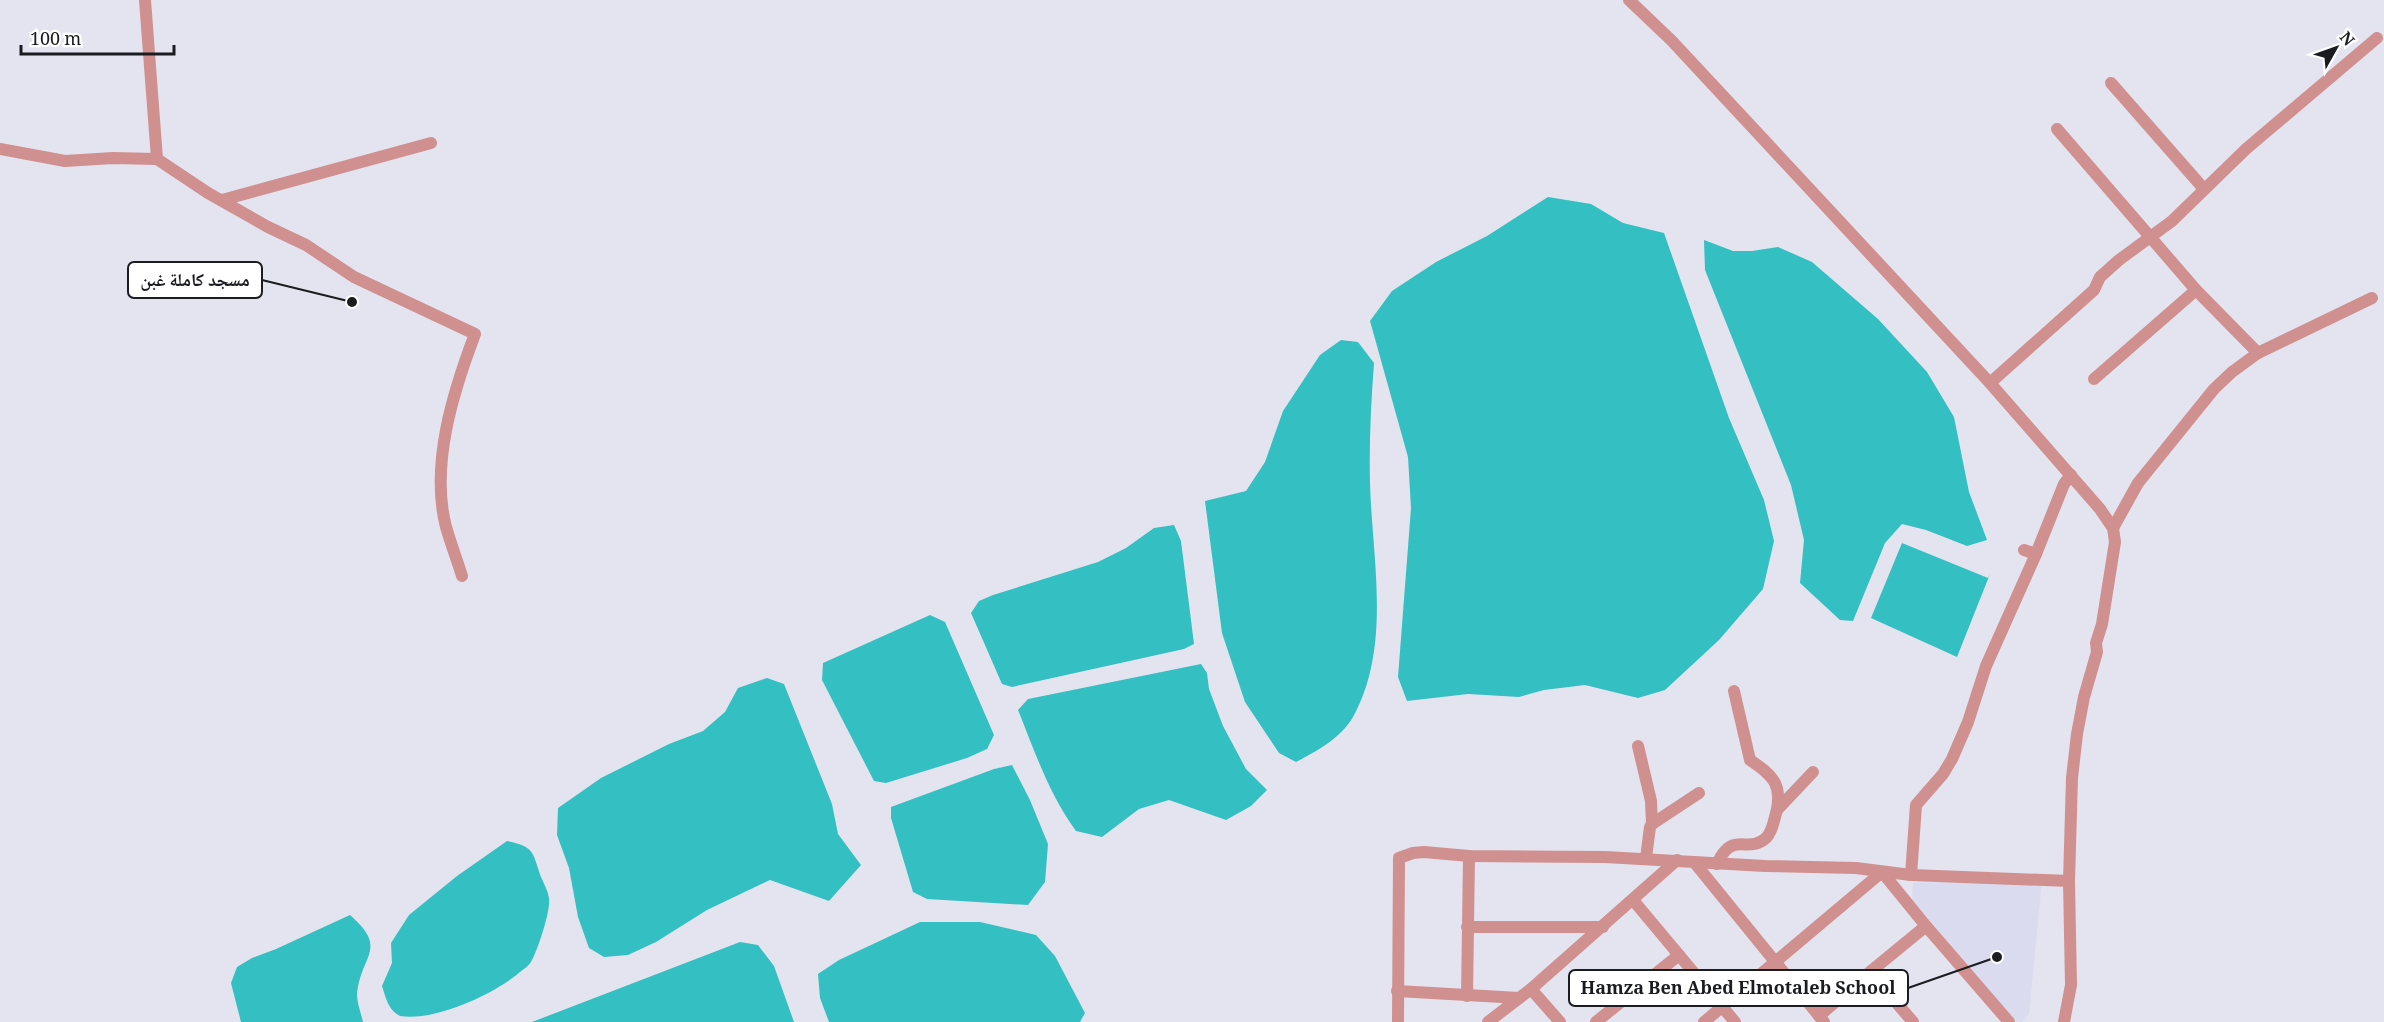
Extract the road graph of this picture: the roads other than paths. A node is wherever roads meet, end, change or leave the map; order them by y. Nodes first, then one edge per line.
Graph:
1 (145, 0) edge
2 (1629, 0) edge
3 (2377, 38) dead end
4 (2111, 83) dead end
5 (2057, 129) dead end
6 (431, 143) dead end
7 (0, 149) edge
8 (157, 159) junction
9 (2204, 189) junction
10 (222, 200) junction
11 (2152, 237) junction
12 (2196, 290) junction
13 (2372, 298) dead end
14 (2258, 353) junction
15 (2094, 379) dead end
16 (1990, 382) junction
17 (2071, 475) junction
18 (2113, 528) junction
19 (2024, 550) dead end
20 (2036, 554) junction
21 (462, 576) dead end
22 (1734, 692) dead end
23 (1638, 746) dead end
24 (1813, 772) dead end
25 (1698, 793) dead end
26 (1778, 809) junction
27 (1652, 824) junction
28 (1469, 856) junction
29 (1646, 858) junction
30 (1677, 860) junction
31 (1694, 862) junction
32 (1717, 864) junction
33 (1882, 872) junction
34 (1911, 875) junction
35 (2069, 881) junction
36 (1633, 900) junction
37 (1926, 926) junction
38 (1467, 927) junction
39 (1603, 927) junction
40 (1679, 955) junction
41 (1775, 962) junction
42 (1870, 972) junction
43 (1531, 989) junction
44 (1397, 991) junction
45 (1467, 996) junction
46 (1519, 998) junction
47 (1723, 1006) junction
48 (1822, 1019) edge
49 (1398, 1022) edge
50 (1488, 1022) edge
51 (1560, 1022) edge
52 (1596, 1022) edge
53 (1704, 1022) edge
54 (1735, 1022) edge
55 (1913, 1022) edge
56 (2009, 1022) edge
57 (2064, 1022) edge

1 - 8 street
2 - 16 street
3 - 9 street
4 - 9 street
5 - 11 street
6 - 10 street
7 - 8 street
8 - 10 street
9 - 11 street
10 - 21 street
11 - 12 street
11 - 16 street
12 - 14 street
12 - 15 street
13 - 14 street
14 - 18 street
16 - 17 street
17 - 18 street
17 - 20 street
18 - 35 street
19 - 20 street
20 - 34 street
22 - 26 street
23 - 27 street
24 - 26 street
25 - 27 street
26 - 32 street
27 - 29 street
28 - 29 street
28 - 38 street
28 - 44 street
29 - 30 street
30 - 31 street
30 - 36 street
31 - 32 street
31 - 41 street
32 - 33 street
33 - 34 street
33 - 37 street
33 - 41 street
34 - 35 street
35 - 57 street
36 - 39 street
36 - 40 street
37 - 42 street
37 - 56 street
38 - 39 street
38 - 45 street
39 - 43 street
40 - 47 street
40 - 52 street
41 - 47 street
41 - 48 street
42 - 48 street
42 - 55 street
43 - 46 street
43 - 51 street
44 - 45 street
44 - 49 street
45 - 46 street
46 - 50 street
47 - 53 street
47 - 54 street

